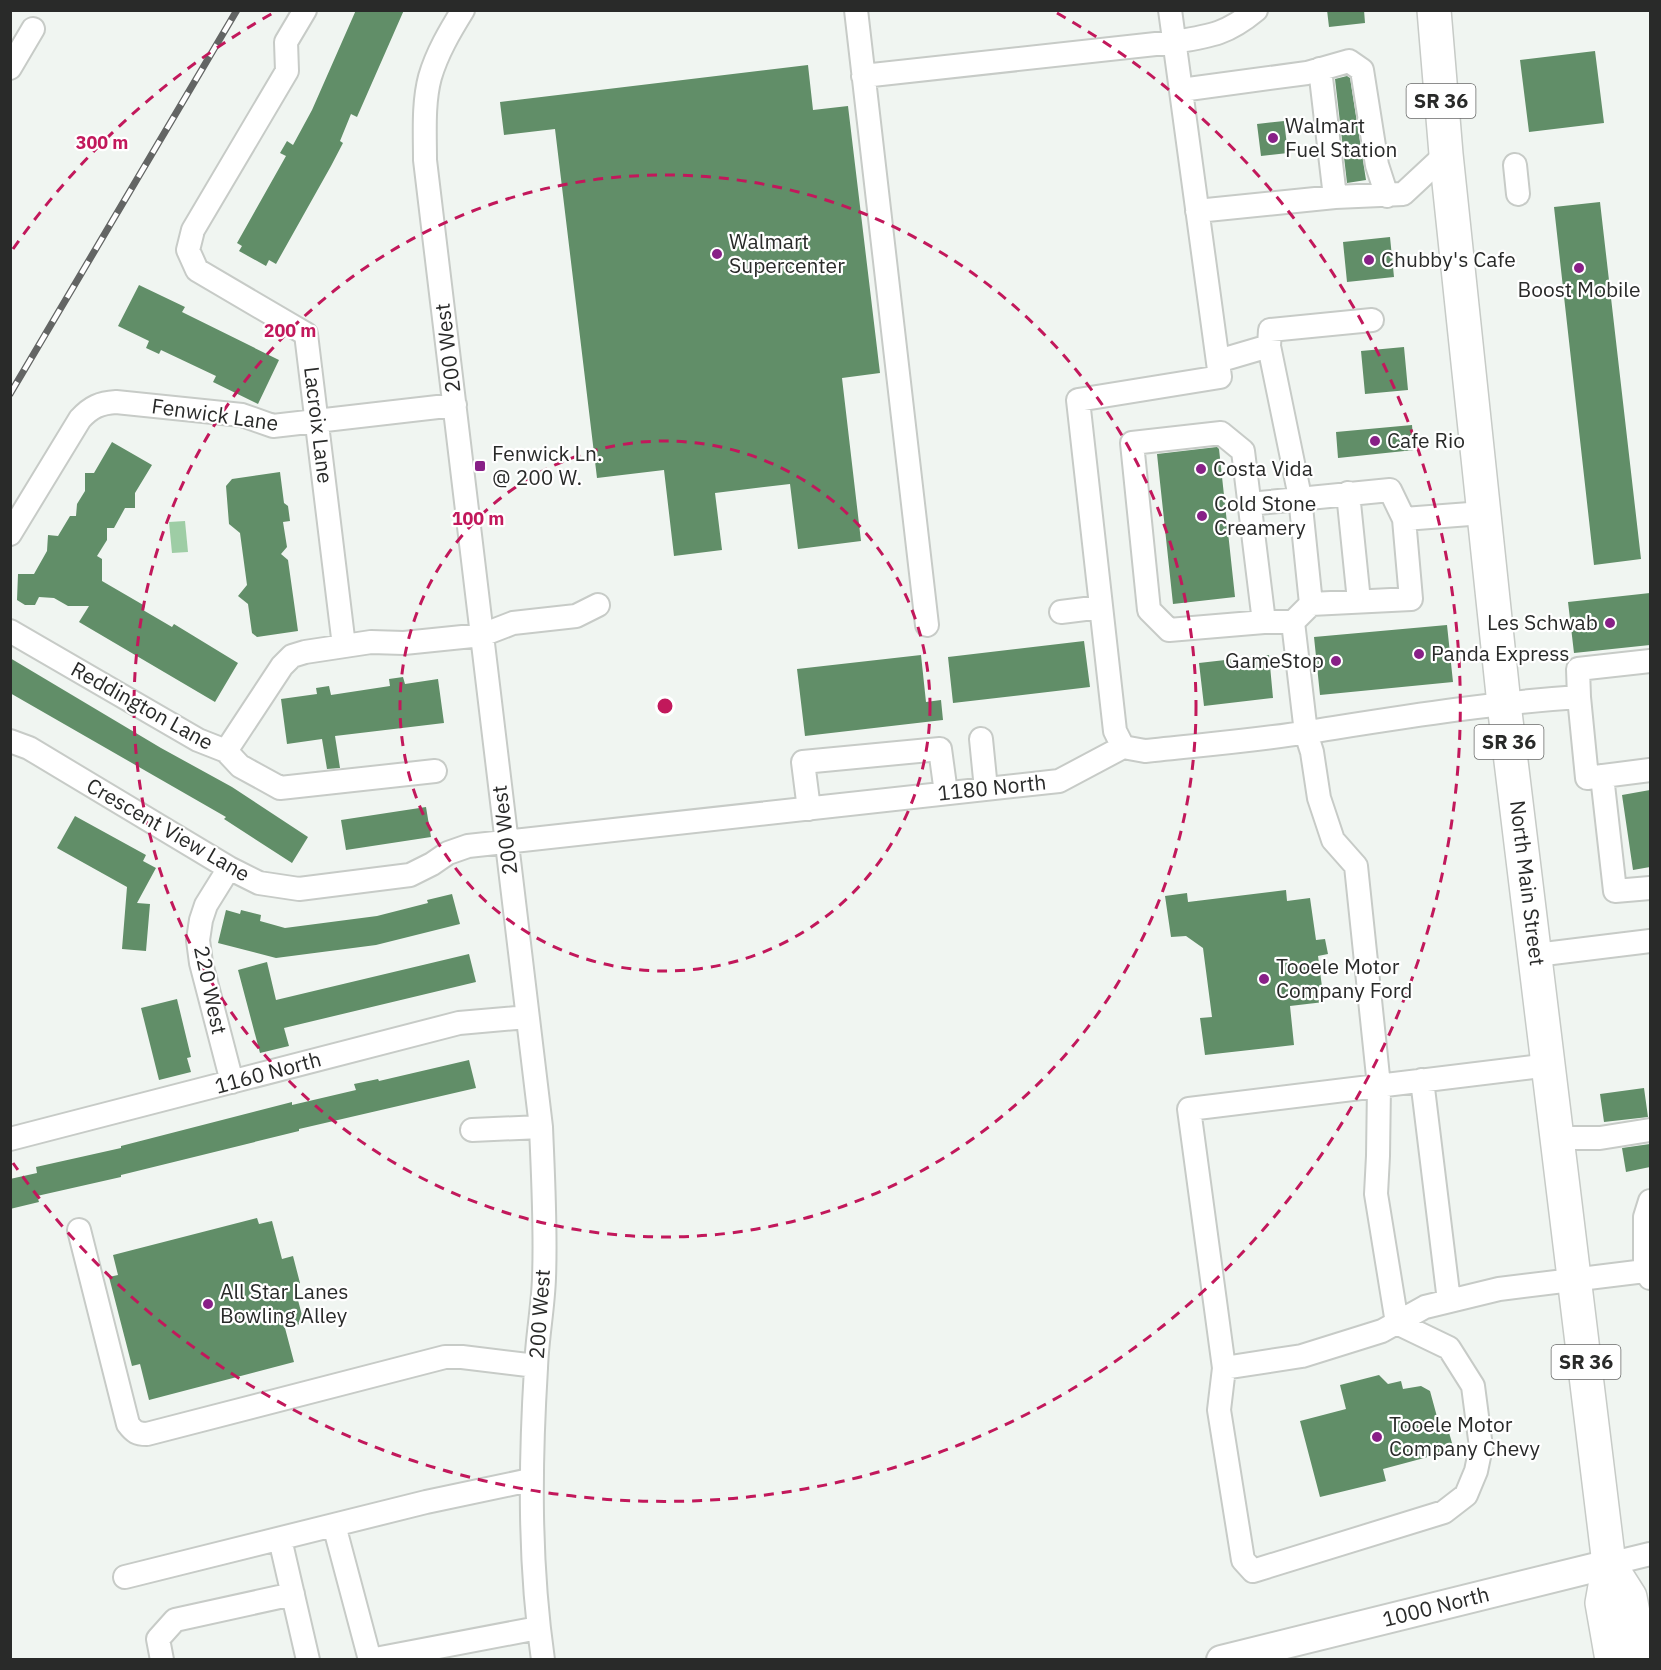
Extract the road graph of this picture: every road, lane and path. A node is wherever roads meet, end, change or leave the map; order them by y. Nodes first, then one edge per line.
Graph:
1 (305, 10) edge
2 (463, 10) edge
3 (856, 10) edge
4 (1170, 10) edge
5 (1256, 10) edge
6 (1434, 10) edge
7 (33, 29) dead end
8 (1174, 42) junction
9 (10, 68) edge
10 (1320, 69) junction
11 (863, 76) junction
12 (1181, 90) junction
13 (1446, 154) junction
14 (1515, 165) dead end
15 (1518, 194) dead end
16 (1388, 196) junction
17 (1335, 198) junction
18 (1197, 211) junction
19 (1372, 320) dead end
20 (1269, 346) junction
21 (1218, 361) junction
22 (455, 405) junction
23 (318, 422) junction
24 (1348, 493) junction
25 (1300, 498) junction
26 (1249, 504) junction
27 (1483, 513) junction
28 (1404, 519) junction
29 (10, 534) edge
30 (1359, 602) junction
31 (1311, 604) junction
32 (598, 605) dead end
33 (1101, 608) junction
34 (1061, 612) dead end
35 (1264, 622) junction
36 (1293, 622) junction
37 (927, 624) dead end
38 (10, 631) edge
39 (482, 635) junction
40 (344, 646) junction
41 (1650, 661) edge
42 (1579, 698) junction
43 (1504, 704) junction
44 (1306, 733) junction
45 (981, 739) dead end
46 (10, 741) edge
47 (1123, 747) junction
48 (226, 751) junction
49 (1650, 770) edge
50 (435, 771) dead end
51 (1602, 776) junction
52 (986, 789) junction
53 (946, 794) junction
54 (809, 809) junction
55 (506, 843) junction
56 (229, 868) junction
57 (1650, 888) edge
58 (1650, 941) edge
59 (1536, 955) junction
60 (527, 1017) junction
61 (1550, 1065) junction
62 (1422, 1080) junction
63 (232, 1082) junction
64 (1378, 1086) junction
65 (541, 1127) junction
66 (472, 1130) dead end
67 (1650, 1130) edge
68 (1559, 1138) junction
69 (10, 1139) edge
70 (1650, 1201) edge
71 (79, 1230) dead end
72 (1648, 1275) edge
73 (1576, 1281) junction
74 (1449, 1301) junction
75 (1397, 1323) junction
76 (536, 1366) junction
77 (1224, 1368) junction
78 (531, 1480) junction
79 (334, 1525) junction
80 (280, 1539) junction
81 (1650, 1554) edge
82 (1610, 1564) junction
83 (125, 1577) dead end
84 (292, 1594) junction
85 (538, 1628) junction
86 (1272, 1653) edge
87 (162, 1659) edge
88 (308, 1659) edge
89 (370, 1659) edge
90 (543, 1659) edge
91 (1221, 1659) edge
92 (1612, 1659) edge
93 (1642, 1659) edge

1 - 23 street, Lacroix Lane
2 - 22 street, 200 West
3 - 11 street
4 - 8 street
5 - 8 street
6 - 13 highway, SR 36
7 - 9 street
8 - 11 street
8 - 12 street
10 - 12 street
10 - 16 street
10 - 17 street
11 - 37 street
12 - 18 street
13 - 16 street
13 - 27 highway, North Main Street / SR 36
14 - 15 street
16 - 17 street
17 - 18 street
18 - 21 street
19 - 20 street
20 - 21 street
20 - 25 street
21 - 33 street
22 - 23 street, Fenwick Lane
22 - 39 street, 200 West
23 - 29 street, Fenwick Lane
23 - 40 street, Lacroix Lane
24 - 25 street
24 - 28 street
24 - 30 street
25 - 26 street
25 - 31 street
26 - 35 street
26 - 35 street
27 - 28 street
27 - 43 highway, North Main Street / SR 36
28 - 30 street
30 - 31 street
31 - 36 street
32 - 39 street, Reddington Lane
33 - 34 street
33 - 47 street
35 - 36 street
36 - 44 street
38 - 48 street, Reddington Lane
39 - 40 street, Reddington Lane
39 - 55 street, 200 West
40 - 48 street, Reddington Lane
41 - 42 street
42 - 43 street
42 - 51 street
43 - 44 street
43 - 59 highway, North Main Street / SR 36
44 - 47 street
44 - 64 street
45 - 52 street
46 - 56 street, Crescent View Lane
47 - 52 street, 1180 North
48 - 50 street
49 - 51 street
51 - 57 street
52 - 53 street, 1180 North
53 - 54 street, 1180 North
53 - 54 street
54 - 55 street, 1180 North
55 - 56 street, Crescent View Lane
55 - 60 street, 200 West
56 - 63 street, 220 West
58 - 59 street
59 - 61 highway, North Main Street / SR 36
60 - 63 street, 1160 North
60 - 65 street, 200 West
61 - 62 street
61 - 68 highway, North Main Street / SR 36
62 - 64 street
62 - 74 street
63 - 69 street, 1160 North
64 - 75 street
64 - 77 street
65 - 66 street
65 - 76 street, 200 West
67 - 68 street
68 - 73 highway, North Main Street / SR 36
70 - 72 street
71 - 76 street
72 - 73 street
73 - 74 street
73 - 82 highway, North Main Street / SR 36
74 - 75 street
75 - 77 street
75 - 77 street
76 - 78 street, 200 West
78 - 79 street
78 - 85 street, 200 West
79 - 80 street
79 - 89 street
80 - 83 street
80 - 84 street
81 - 82 street, 1000 North
82 - 86 main road, 1000 North
82 - 92 highway, SR 36
82 - 93 highway, SR 36
84 - 87 street
84 - 88 street
85 - 89 street
85 - 90 street, 200 West
86 - 91 main road, 1000 North

